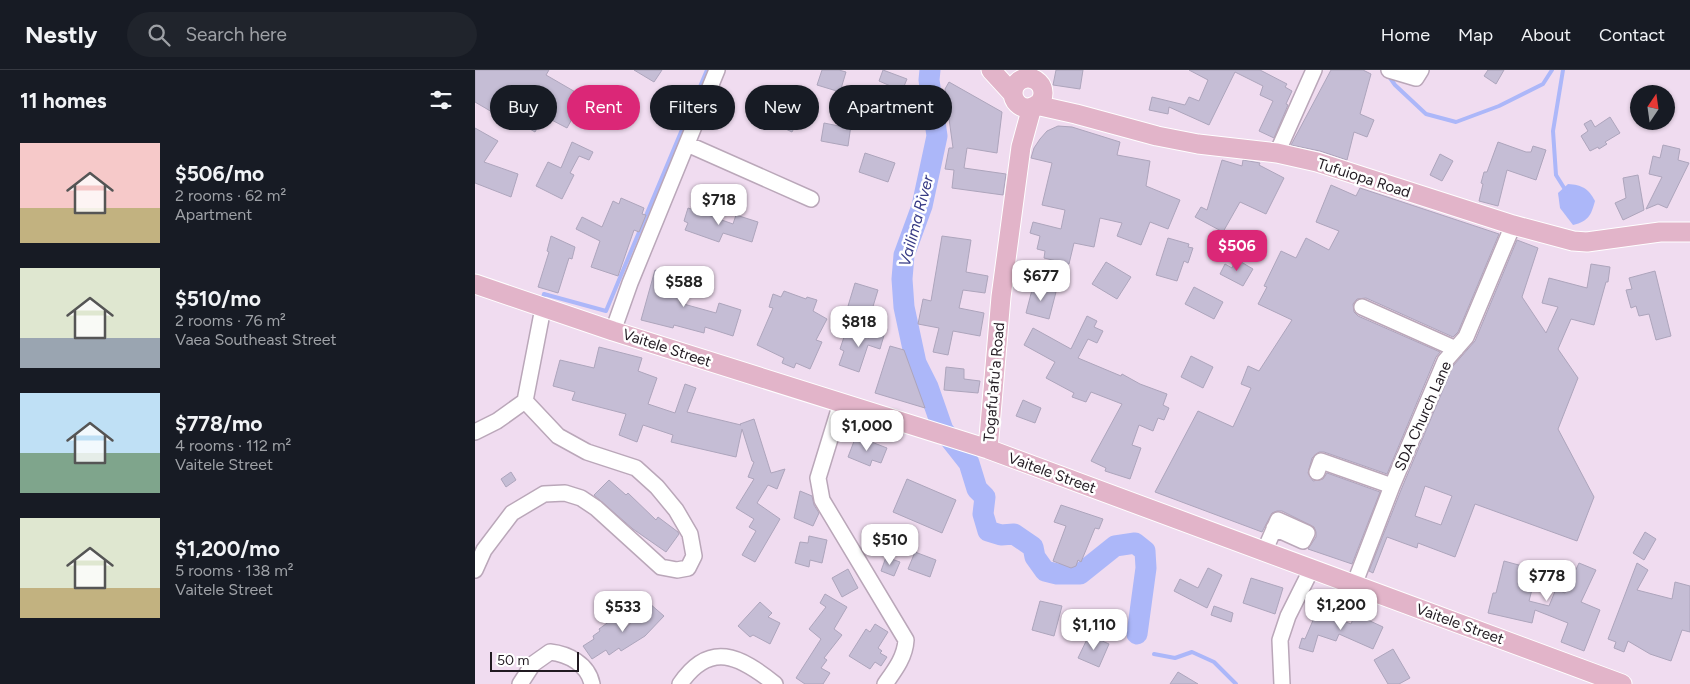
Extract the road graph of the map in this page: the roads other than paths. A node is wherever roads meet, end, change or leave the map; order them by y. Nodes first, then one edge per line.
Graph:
1 (717, 70) edge
2 (991, 70) edge
3 (1314, 70) edge
4 (1389, 70) edge
5 (1421, 70) edge
6 (1028, 88) edge
7 (1076, 114) junction
8 (687, 144) junction
9 (1021, 147) junction
10 (1277, 153) junction
11 (811, 199) dead end
12 (1513, 225) junction
13 (1690, 232) edge
14 (475, 284) edge
15 (1362, 307) dead end
16 (543, 308) junction
17 (613, 331) junction
18 (1456, 349) junction
19 (525, 401) junction
20 (841, 403) junction
21 (475, 432) edge
22 (984, 448) junction
23 (1317, 472) dead end
24 (1392, 486) junction
25 (1274, 528) dead end
26 (1264, 552) junction
27 (475, 570) edge
28 (1311, 570) junction
29 (1355, 585) junction
30 (520, 684) edge
31 (591, 684) edge
32 (680, 684) edge
33 (775, 684) edge
34 (885, 684) edge
35 (1283, 684) edge
36 (1622, 684) edge

1 - 8 street
2 - 6 main road
3 - 10 street
4 - 5 street
6 - 7 main road, Tufuiopa Road
6 - 9 main road, Togafu'afu'a Road
7 - 9 main road
7 - 10 main road, Tufuiopa Road
8 - 11 street
8 - 17 street
9 - 22 main road, Togafu'afu'a Road
10 - 12 main road, Tufuiopa Road
12 - 13 main road, Tufuiopa Road
12 - 18 street, SDA Church Lane
14 - 16 main road, Vaitele Street
15 - 18 street
16 - 17 main road, Vaitele Street
16 - 19 street
17 - 20 main road, Vaitele Street
18 - 24 street, SDA Church Lane
19 - 21 street
19 - 27 street
20 - 22 main road, Vaitele Street
20 - 34 street
22 - 26 main road, Vaitele Street
23 - 24 street
24 - 29 street, SDA Church Lane
25 - 26 street
26 - 28 main road, Vaitele Street
28 - 29 main road, Vaitele Street
28 - 35 street
29 - 36 main road, Vaitele Street
30 - 31 street
32 - 33 street

